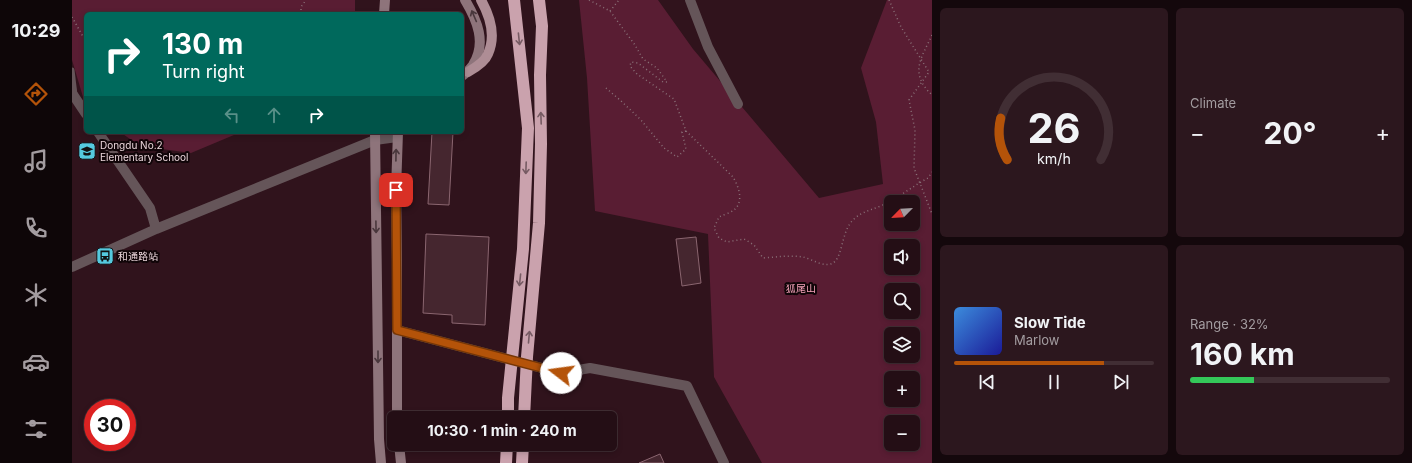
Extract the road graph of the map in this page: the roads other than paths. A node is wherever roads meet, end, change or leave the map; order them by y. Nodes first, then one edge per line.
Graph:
1 (385, 0) edge
2 (465, 0) edge
3 (481, 0) edge
4 (514, 0) edge
5 (531, 0) edge
6 (539, 0) edge
7 (690, 0) edge
8 (384, 12) edge
9 (72, 70) edge
10 (465, 74) edge
11 (540, 75) junction
12 (74, 96) edge
13 (738, 104) dead end
14 (84, 111) edge
15 (99, 134) edge
16 (397, 135) edge
17 (375, 136) edge
18 (156, 229) junction
19 (72, 267) edge
20 (397, 330) junction
21 (397, 411) edge
22 (508, 411) edge
23 (524, 411) edge
24 (400, 451) edge
25 (507, 451) edge
26 (523, 451) edge
27 (381, 463) edge
28 (401, 463) edge
29 (506, 463) edge
30 (522, 463) edge
31 (724, 463) edge

1 - 8 main road
10 -> 2 main road
3 - 10 main road
4 -> 22 highway
5 - 11 highway
6 - 11 highway
7 - 13 street
9 - 12 lane
23 -> 11 highway
12 - 14 street
15 - 18 street
16 - 17 street
20 -> 16 main road
17 - 18 street
17 -> 27 main road
18 - 19 street
20 - 21 main road
20 - 31 street
24 - 28 main road
25 - 29 highway
26 - 30 highway

